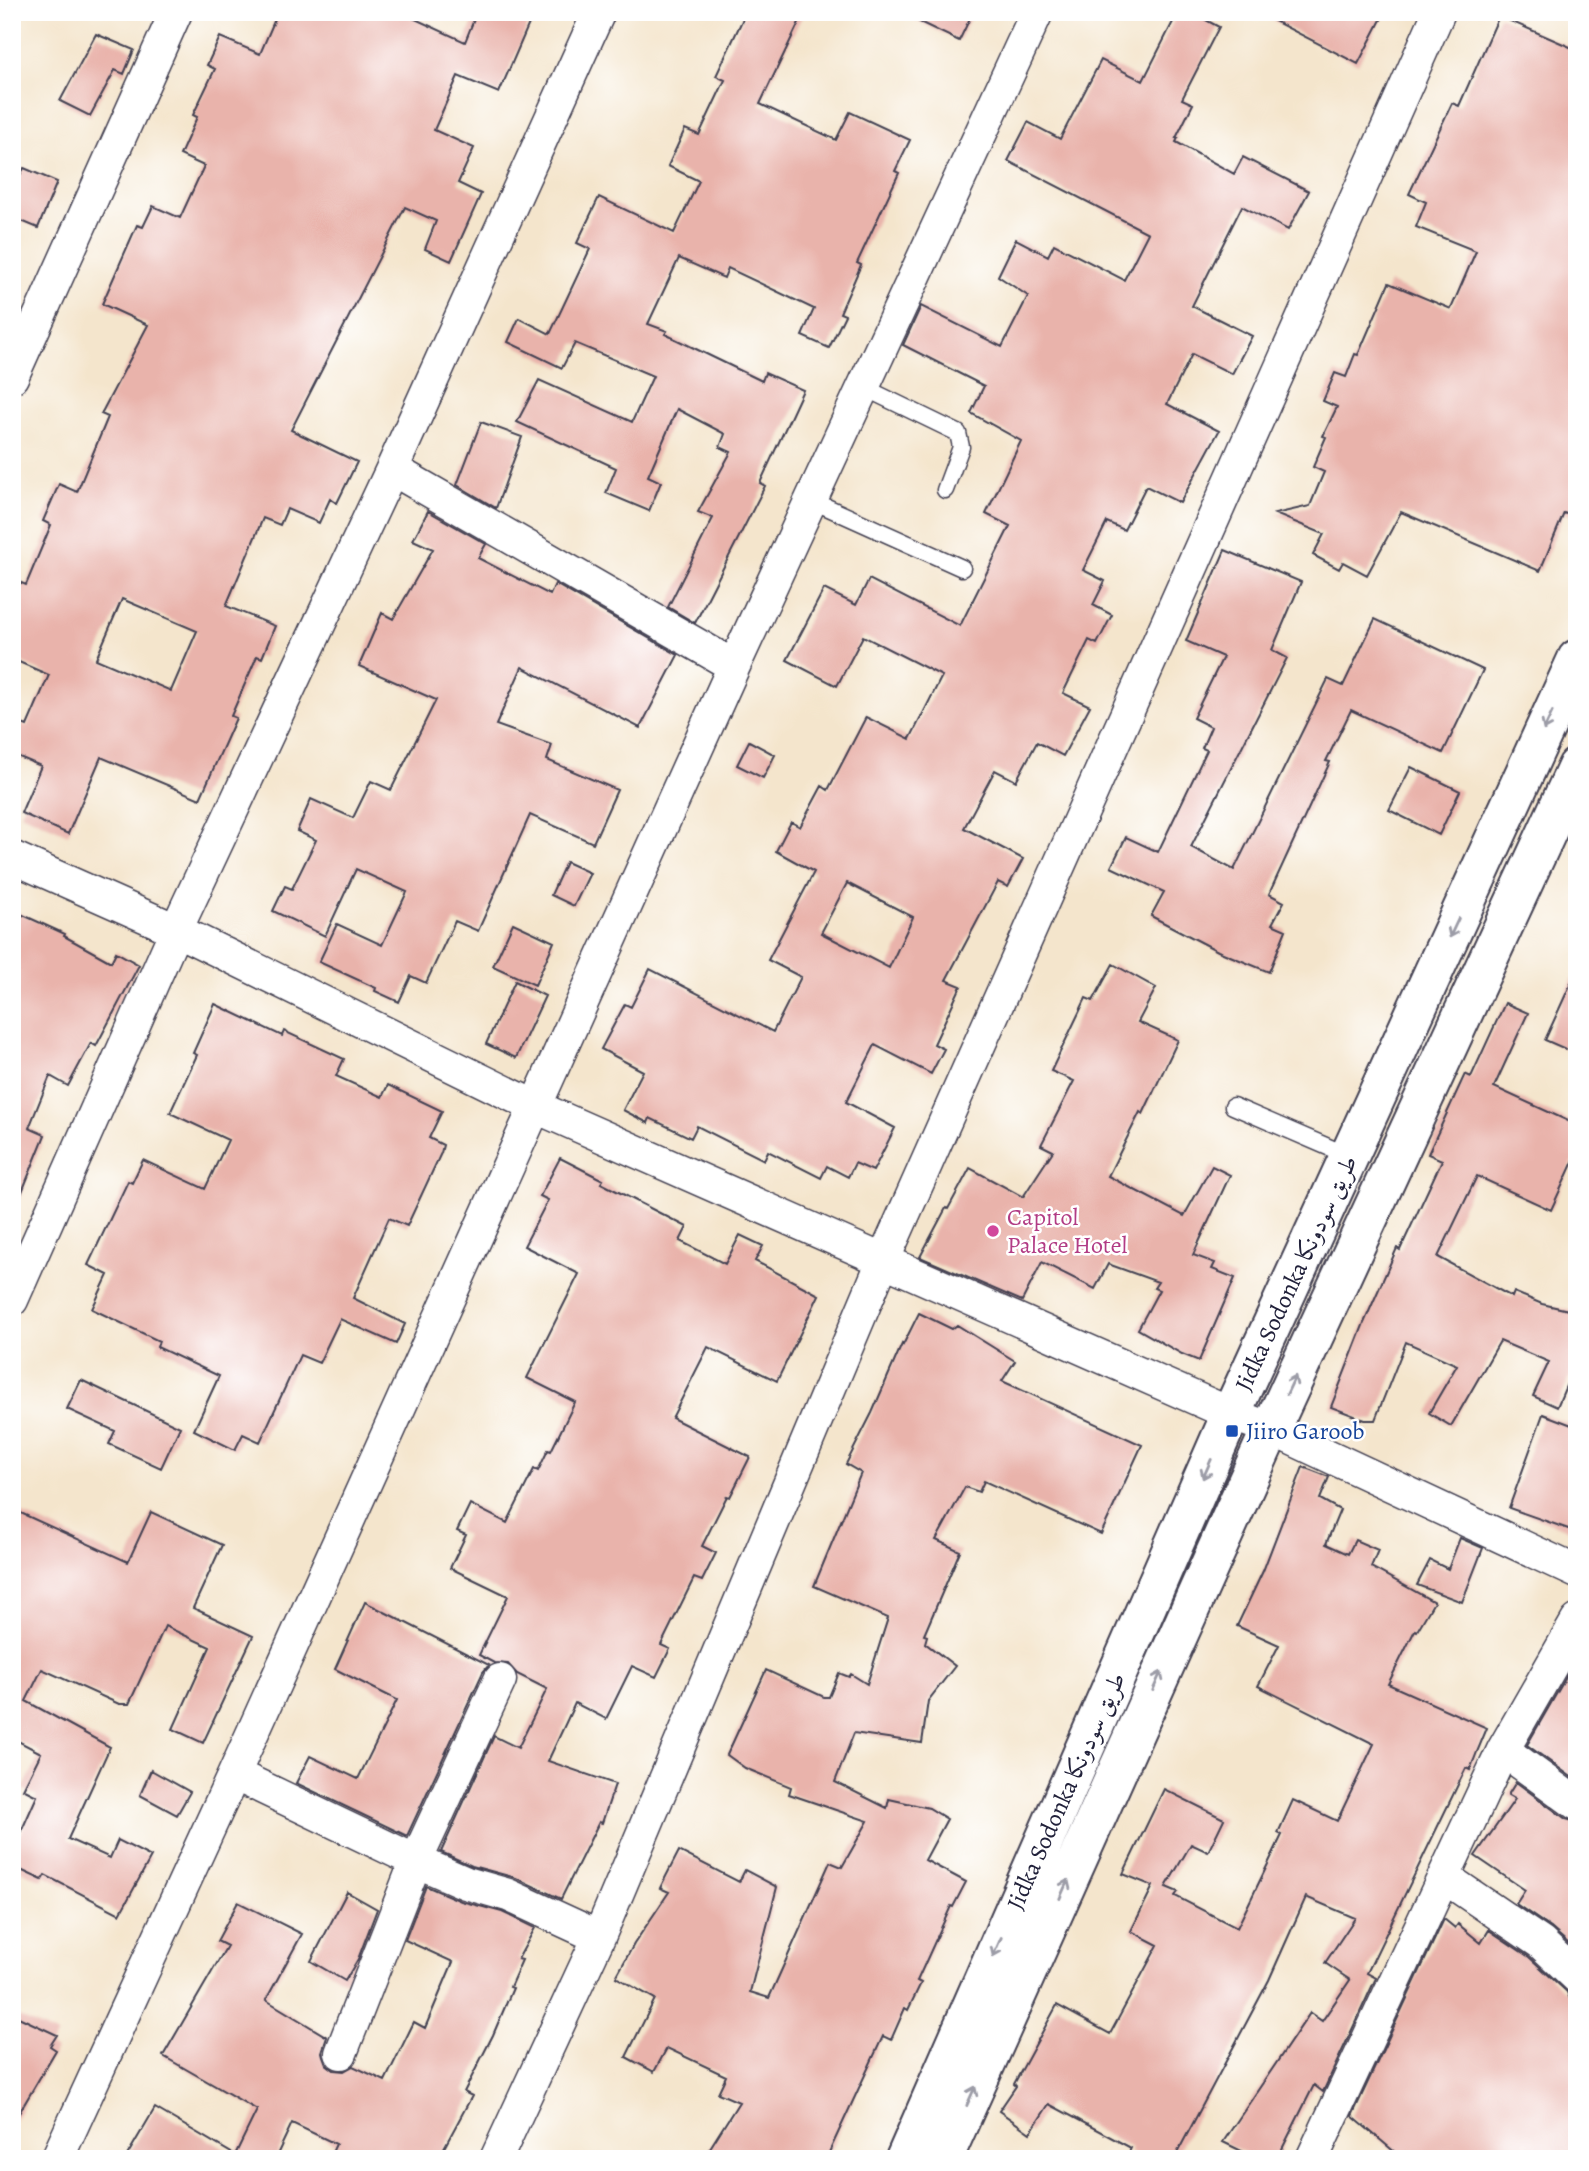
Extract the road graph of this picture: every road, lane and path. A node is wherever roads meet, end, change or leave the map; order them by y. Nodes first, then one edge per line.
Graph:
1 (176, 12) edge
2 (599, 12) edge
3 (1037, 12) edge
4 (1439, 12) edge
5 (12, 377) edge
6 (863, 387) junction
7 (392, 469) junction
8 (945, 490) dead end
9 (811, 500) junction
10 (962, 568) dead end
11 (1577, 659) edge
12 (734, 666) junction
13 (1577, 767) edge
14 (12, 857) edge
15 (176, 930) junction
16 (1233, 1106) dead end
17 (536, 1107) junction
18 (1349, 1156) junction
19 (883, 1261) junction
20 (12, 1300) edge
21 (1231, 1414) junction
22 (1271, 1429) junction
23 (1577, 1572) edge
24 (1577, 1621) edge
25 (500, 1680) dead end
26 (1503, 1750) junction
27 (234, 1774) junction
28 (1577, 1804) edge
29 (416, 1861) junction
30 (1444, 1877) junction
31 (599, 1937) junction
32 (1577, 1977) edge
33 (341, 2053) dead end
34 (57, 2159) edge
35 (496, 2159) edge
36 (905, 2159) edge
37 (943, 2159) edge
38 (1312, 2159) edge

1 - 5 street
2 - 7 street
3 - 6 street
4 - 19 street
6 - 8 lane
6 - 9 street
7 - 12 street
7 - 15 street
9 - 10 lane
9 - 12 street
11 -> 18 main road, Jidka Sodonka طريق سودونكا
12 - 17 street
22 -> 13 main road, Jidka Sodonka طريق سودونكا
14 - 15 street
15 - 17 street
15 - 20 street
16 - 18 lane
17 - 19 street
17 - 27 street
18 - 21 main road, Jidka Sodonka طريق سودونكا
19 - 21 street
19 - 31 street
21 - 22 street
21 -> 36 main road, Jidka Sodonka طريق سودونكا
22 - 23 street
37 -> 22 main road, Jidka Sodonka طريق سودونكا
24 - 26 street
25 - 29 street
26 - 28 street
26 - 30 street
27 - 29 street
27 - 34 street
29 - 31 street
29 - 33 street
30 - 32 street
30 - 38 street
31 - 35 street

